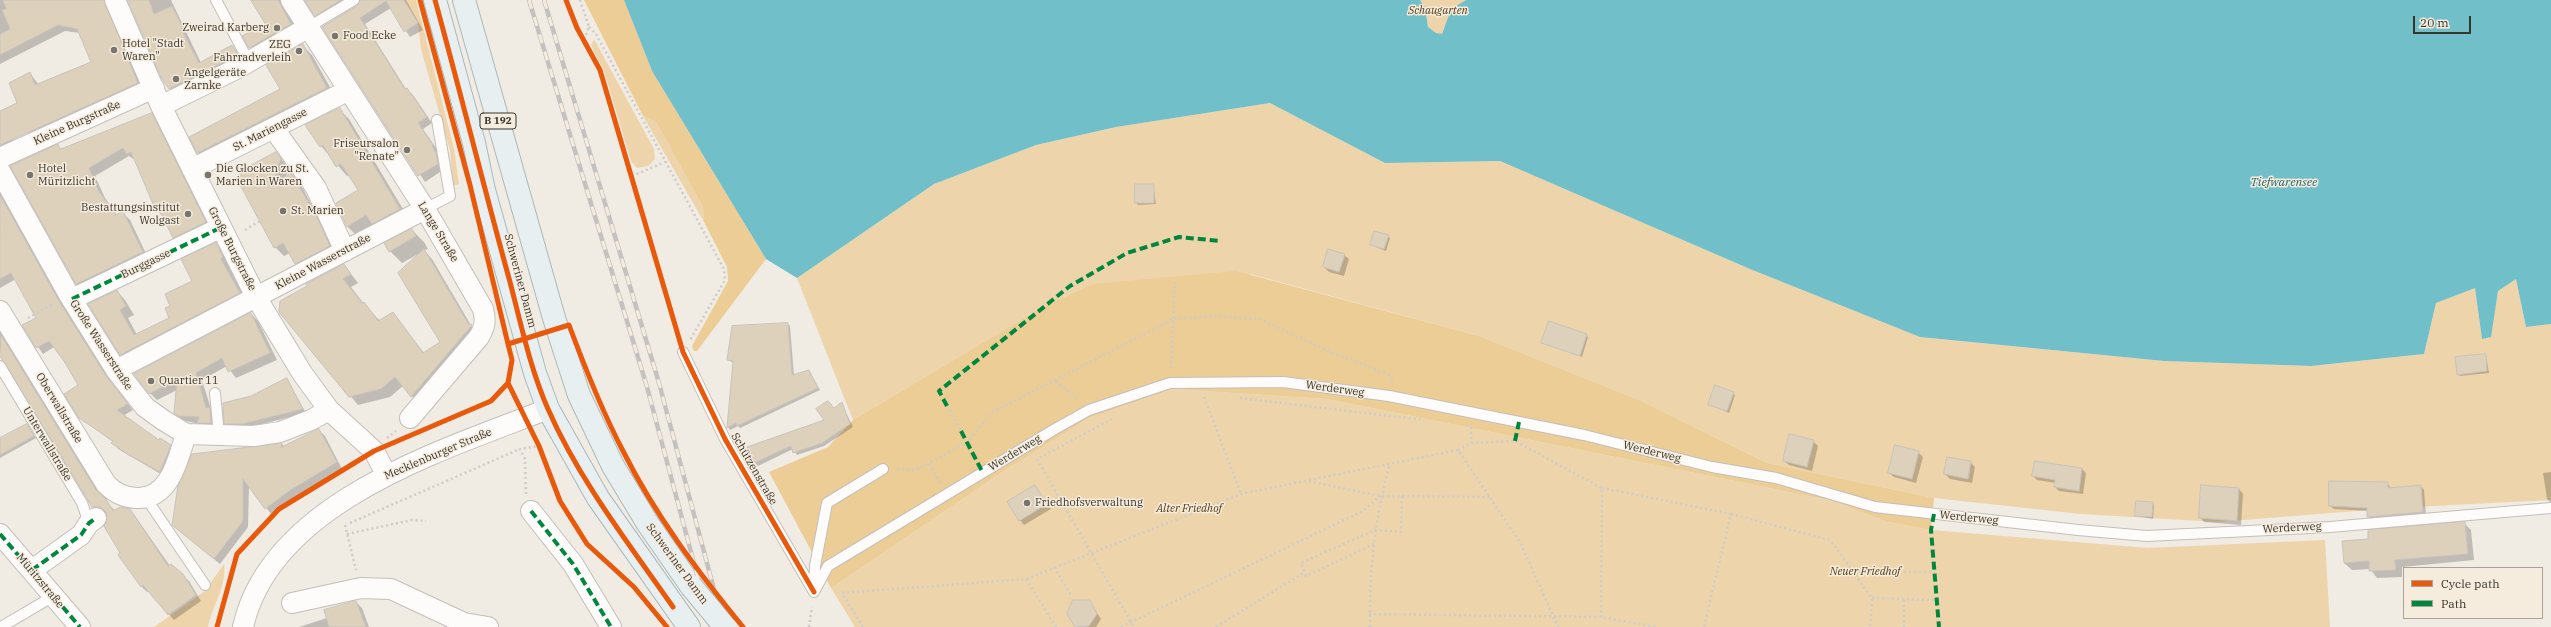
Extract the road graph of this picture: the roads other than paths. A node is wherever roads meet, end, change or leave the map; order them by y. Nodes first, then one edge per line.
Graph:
1 (115, 0) edge
2 (216, 0) edge
3 (291, 0) edge
4 (354, 0) edge
5 (435, 0) edge
6 (464, 0) edge
7 (307, 28) junction
8 (249, 62) junction
9 (347, 91) junction
10 (158, 97) junction
11 (438, 120) dead end
12 (274, 129) junction
13 (0, 158) edge
14 (192, 169) junction
15 (0, 171) edge
16 (425, 209) junction
17 (220, 228) junction
18 (345, 251) junction
19 (71, 297) junction
20 (256, 297) junction
21 (0, 311) edge
22 (683, 352) road end
23 (0, 366) edge
24 (116, 370) junction
25 (215, 393) dead end
26 (579, 395) junction
27 (548, 409) junction
28 (329, 410) junction
29 (410, 418) road end
30 (186, 434) junction
31 (219, 435) junction
32 (884, 469) road end
33 (386, 474) junction
34 (146, 498) junction
35 (2551, 508) edge
36 (531, 511) road end
37 (92, 521) joint
38 (0, 534) edge
39 (32, 570) junction
40 (205, 584) dead end
41 (814, 592) junction
42 (52, 597) junction
43 (292, 603) dead end
44 (5, 626) edge
45 (80, 627) edge
46 (243, 627) edge
47 (488, 627) edge
48 (611, 627) edge
49 (689, 627) edge
50 (725, 627) edge

1 - 10 street, Große Burgstraße
2 - 8 lane
3 - 7 street, Lange Straße
4 - 7 lane
5 - 27 main road, Schweriner Damm / B 192
6 - 26 main road, Schweriner Damm / B 192
7 - 8 street, Kleine Burgstraße
7 - 9 street, Lange Straße
8 - 10 street, Kleine Burgstraße
9 - 12 street, St. Mariengasse
9 - 16 street, Lange Straße
10 - 13 street, Kleine Burgstraße
10 - 14 street, Große Burgstraße
11 - 16 lane
12 - 14 street, St. Mariengasse
12 - 18 street
14 - 17 street, Große Burgstraße
15 - 19 street, Große Wasserstraße
16 - 18 street, Kleine Wasserstraße
16 - 29 street, Lange Straße
17 - 19 street, Burggasse
17 - 20 street, Große Burgstraße
18 - 20 street, Kleine Wasserstraße
19 - 24 street, Große Wasserstraße
20 - 24 street, Kleine Wasserstraße
20 - 28 street, Große Burgstraße
21 - 34 street, Oberwallstraße
22 - 41 lane, Schützenstraße
23 - 37 lane, Unterwallstraße
24 - 30 street, Große Wasserstraße
25 - 31 lane
26 - 27 main road, Mecklenburger Straße
26 - 50 main road, Schweriner Damm / B 192, bridge
27 - 33 street, Mecklenburger Straße
27 - 49 main road, Schweriner Damm / B 192
28 - 31 street
28 - 33 street, Große Burgstraße
30 - 31 street
30 - 34 street
32 - 41 lane
33 - 46 street, Mecklenburger Straße
34 - 40 lane
35 - 41 lane, Werderweg
36 - 48 street
37 - 39 street, Unterwallstraße
38 - 39 street, Müritzstraße
39 - 42 street, Müritzstraße
42 - 44 lane
42 - 45 street, Müritzstraße
43 - 47 street

